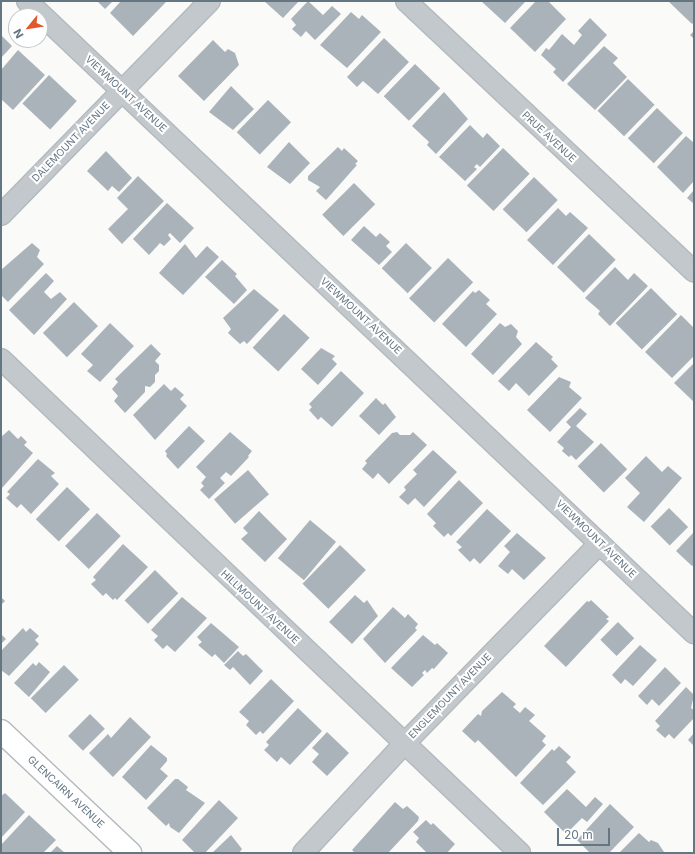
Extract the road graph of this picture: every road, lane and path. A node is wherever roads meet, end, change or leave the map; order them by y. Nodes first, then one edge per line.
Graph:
1 (27, 1) edge
2 (210, 1) edge
3 (406, 1) edge
4 (122, 90) junction
5 (1, 216) edge
6 (694, 271) edge
7 (1, 359) edge
8 (600, 543) junction
9 (694, 633) edge
10 (1, 731) edge
11 (405, 743) junction
12 (130, 853) edge
13 (303, 853) edge
14 (520, 853) edge

1 - 4 street, VIEWMOUNT AVENUE
2 - 4 street, DALEMOUNT AVENUE
3 - 6 street, PRUE AVENUE
4 - 5 street, DALEMOUNT AVENUE
4 - 8 street, VIEWMOUNT AVENUE
7 - 11 street, HILLMOUNT AVENUE
8 - 9 street, VIEWMOUNT AVENUE
8 - 11 street, ENGLEMOUNT AVENUE
10 - 12 street, GLENCAIRN AVENUE
11 - 13 street, ENGLEMOUNT AVENUE
11 - 14 street, HILLMOUNT AVENUE

